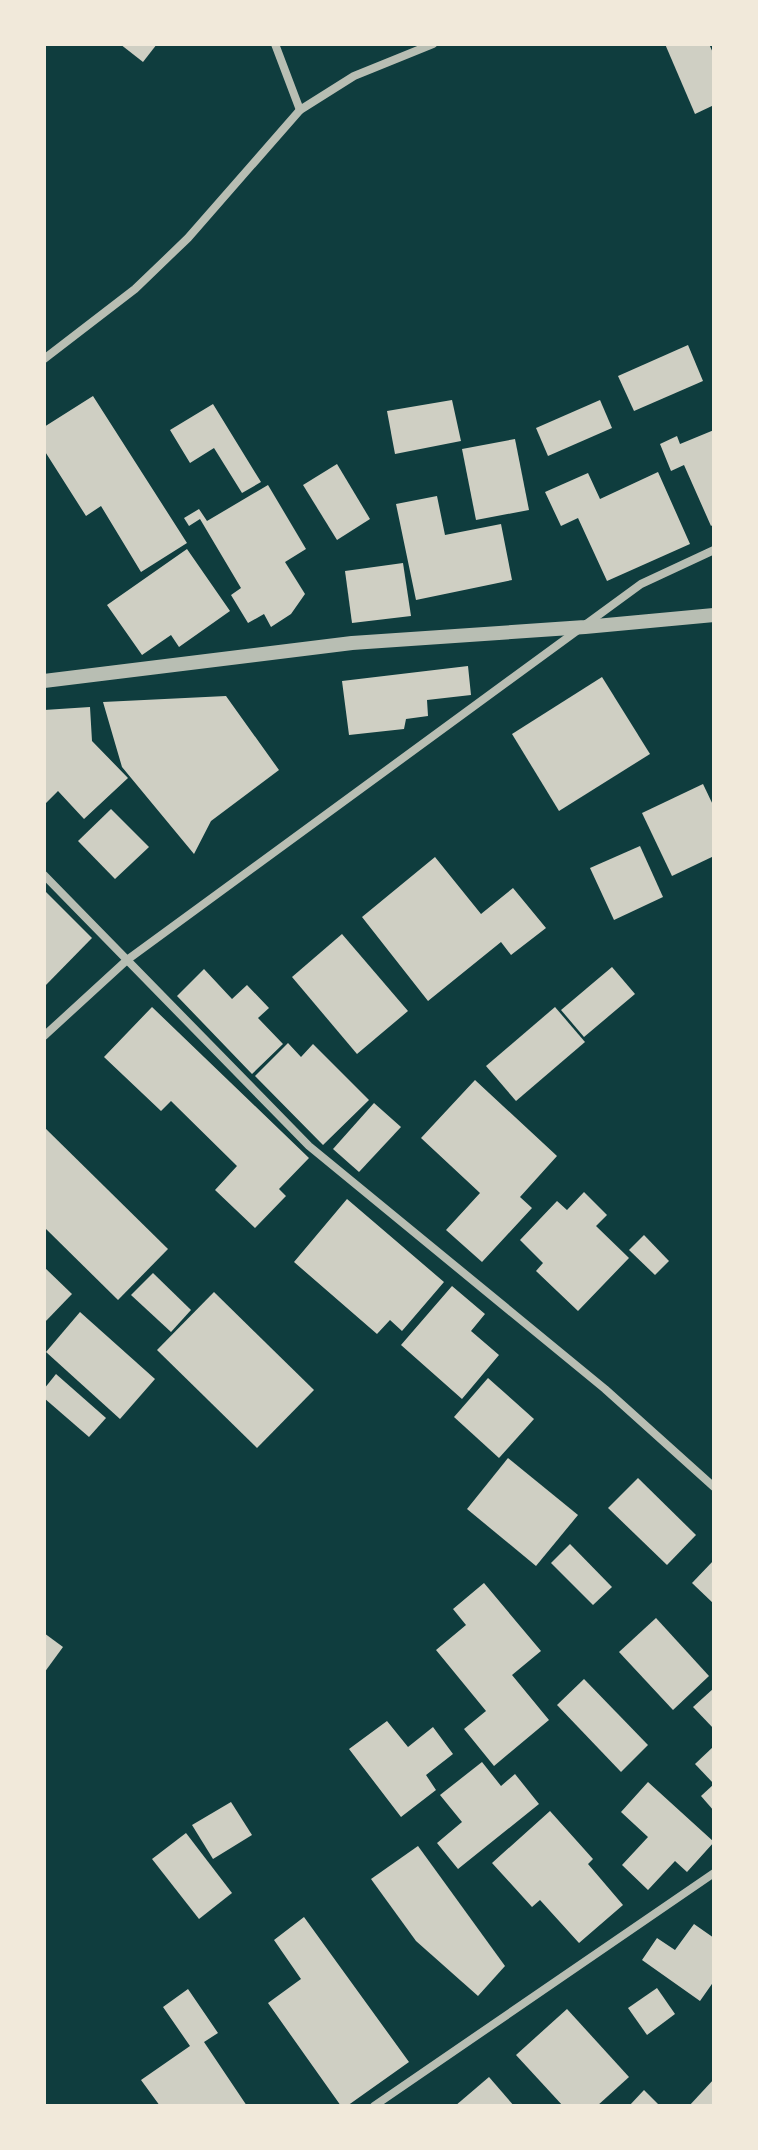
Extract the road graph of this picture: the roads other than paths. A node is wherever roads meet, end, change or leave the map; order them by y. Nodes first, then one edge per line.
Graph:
1 (275, 44) edge
2 (433, 44) edge
3 (300, 110) junction
4 (44, 359) edge
5 (714, 550) edge
6 (714, 615) edge
7 (585, 627) junction
8 (44, 681) edge
9 (44, 875) edge
10 (127, 960) junction
11 (44, 1036) edge
12 (714, 1487) edge
13 (714, 1873) edge
14 (374, 2106) edge

1 - 3 street
2 - 3 street
3 - 4 street
5 - 7 street
6 - 7 street
7 - 8 street
7 - 10 street
9 - 10 street
10 - 11 street
10 - 12 street
13 - 14 street

